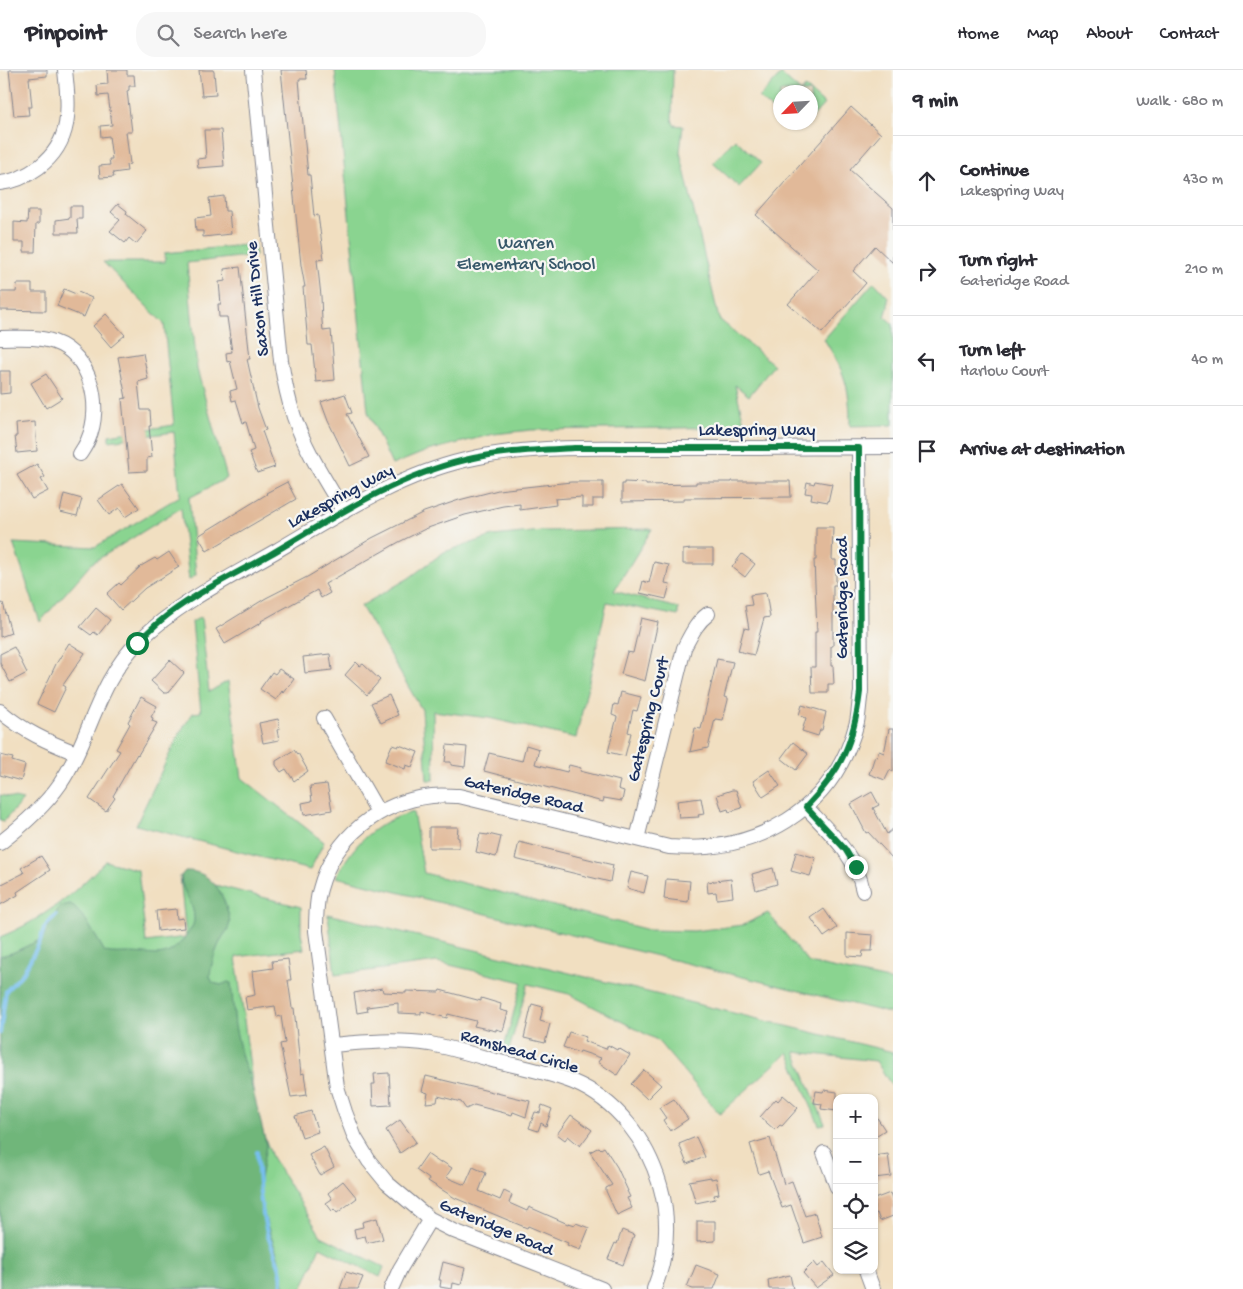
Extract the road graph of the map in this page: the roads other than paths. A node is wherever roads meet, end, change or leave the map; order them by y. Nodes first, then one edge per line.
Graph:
1 (65, 70) edge
2 (253, 70) edge
3 (0, 183) edge
4 (0, 338) edge
5 (893, 447) edge
6 (859, 448) junction
7 (80, 454) dead end
8 (344, 512) junction
9 (708, 614) dead end
10 (0, 711) edge
11 (324, 718) dead end
12 (76, 753) junction
13 (806, 807) junction
14 (378, 812) junction
15 (637, 840) junction
16 (0, 843) edge
17 (864, 891) dead end
18 (332, 1045) junction
19 (824, 1153) dead end
20 (836, 1184) edge
21 (430, 1219) junction
22 (867, 1274) edge
23 (391, 1289) edge
24 (602, 1289) edge
25 (654, 1289) edge
26 (873, 1289) edge

1 - 3 street
2 - 8 street, Saxon Hill Drive
4 - 7 street
5 - 6 street, Lakespring Way
6 - 8 street, Lakespring Way
6 - 13 street, Gateridge Road
8 - 12 street, Lakespring Way
9 - 15 street, Gatespring Court
10 - 12 street
11 - 14 street
12 - 16 street, Lakespring Way
13 - 15 street, Gateridge Road
13 - 17 street
14 - 15 street, Gateridge Road
14 - 18 street, Gateridge Road
18 - 21 street, Gateridge Road
18 - 25 street, Ramshead Circle
19 - 20 street
21 - 23 street
21 - 24 street, Gateridge Road
22 - 26 street

